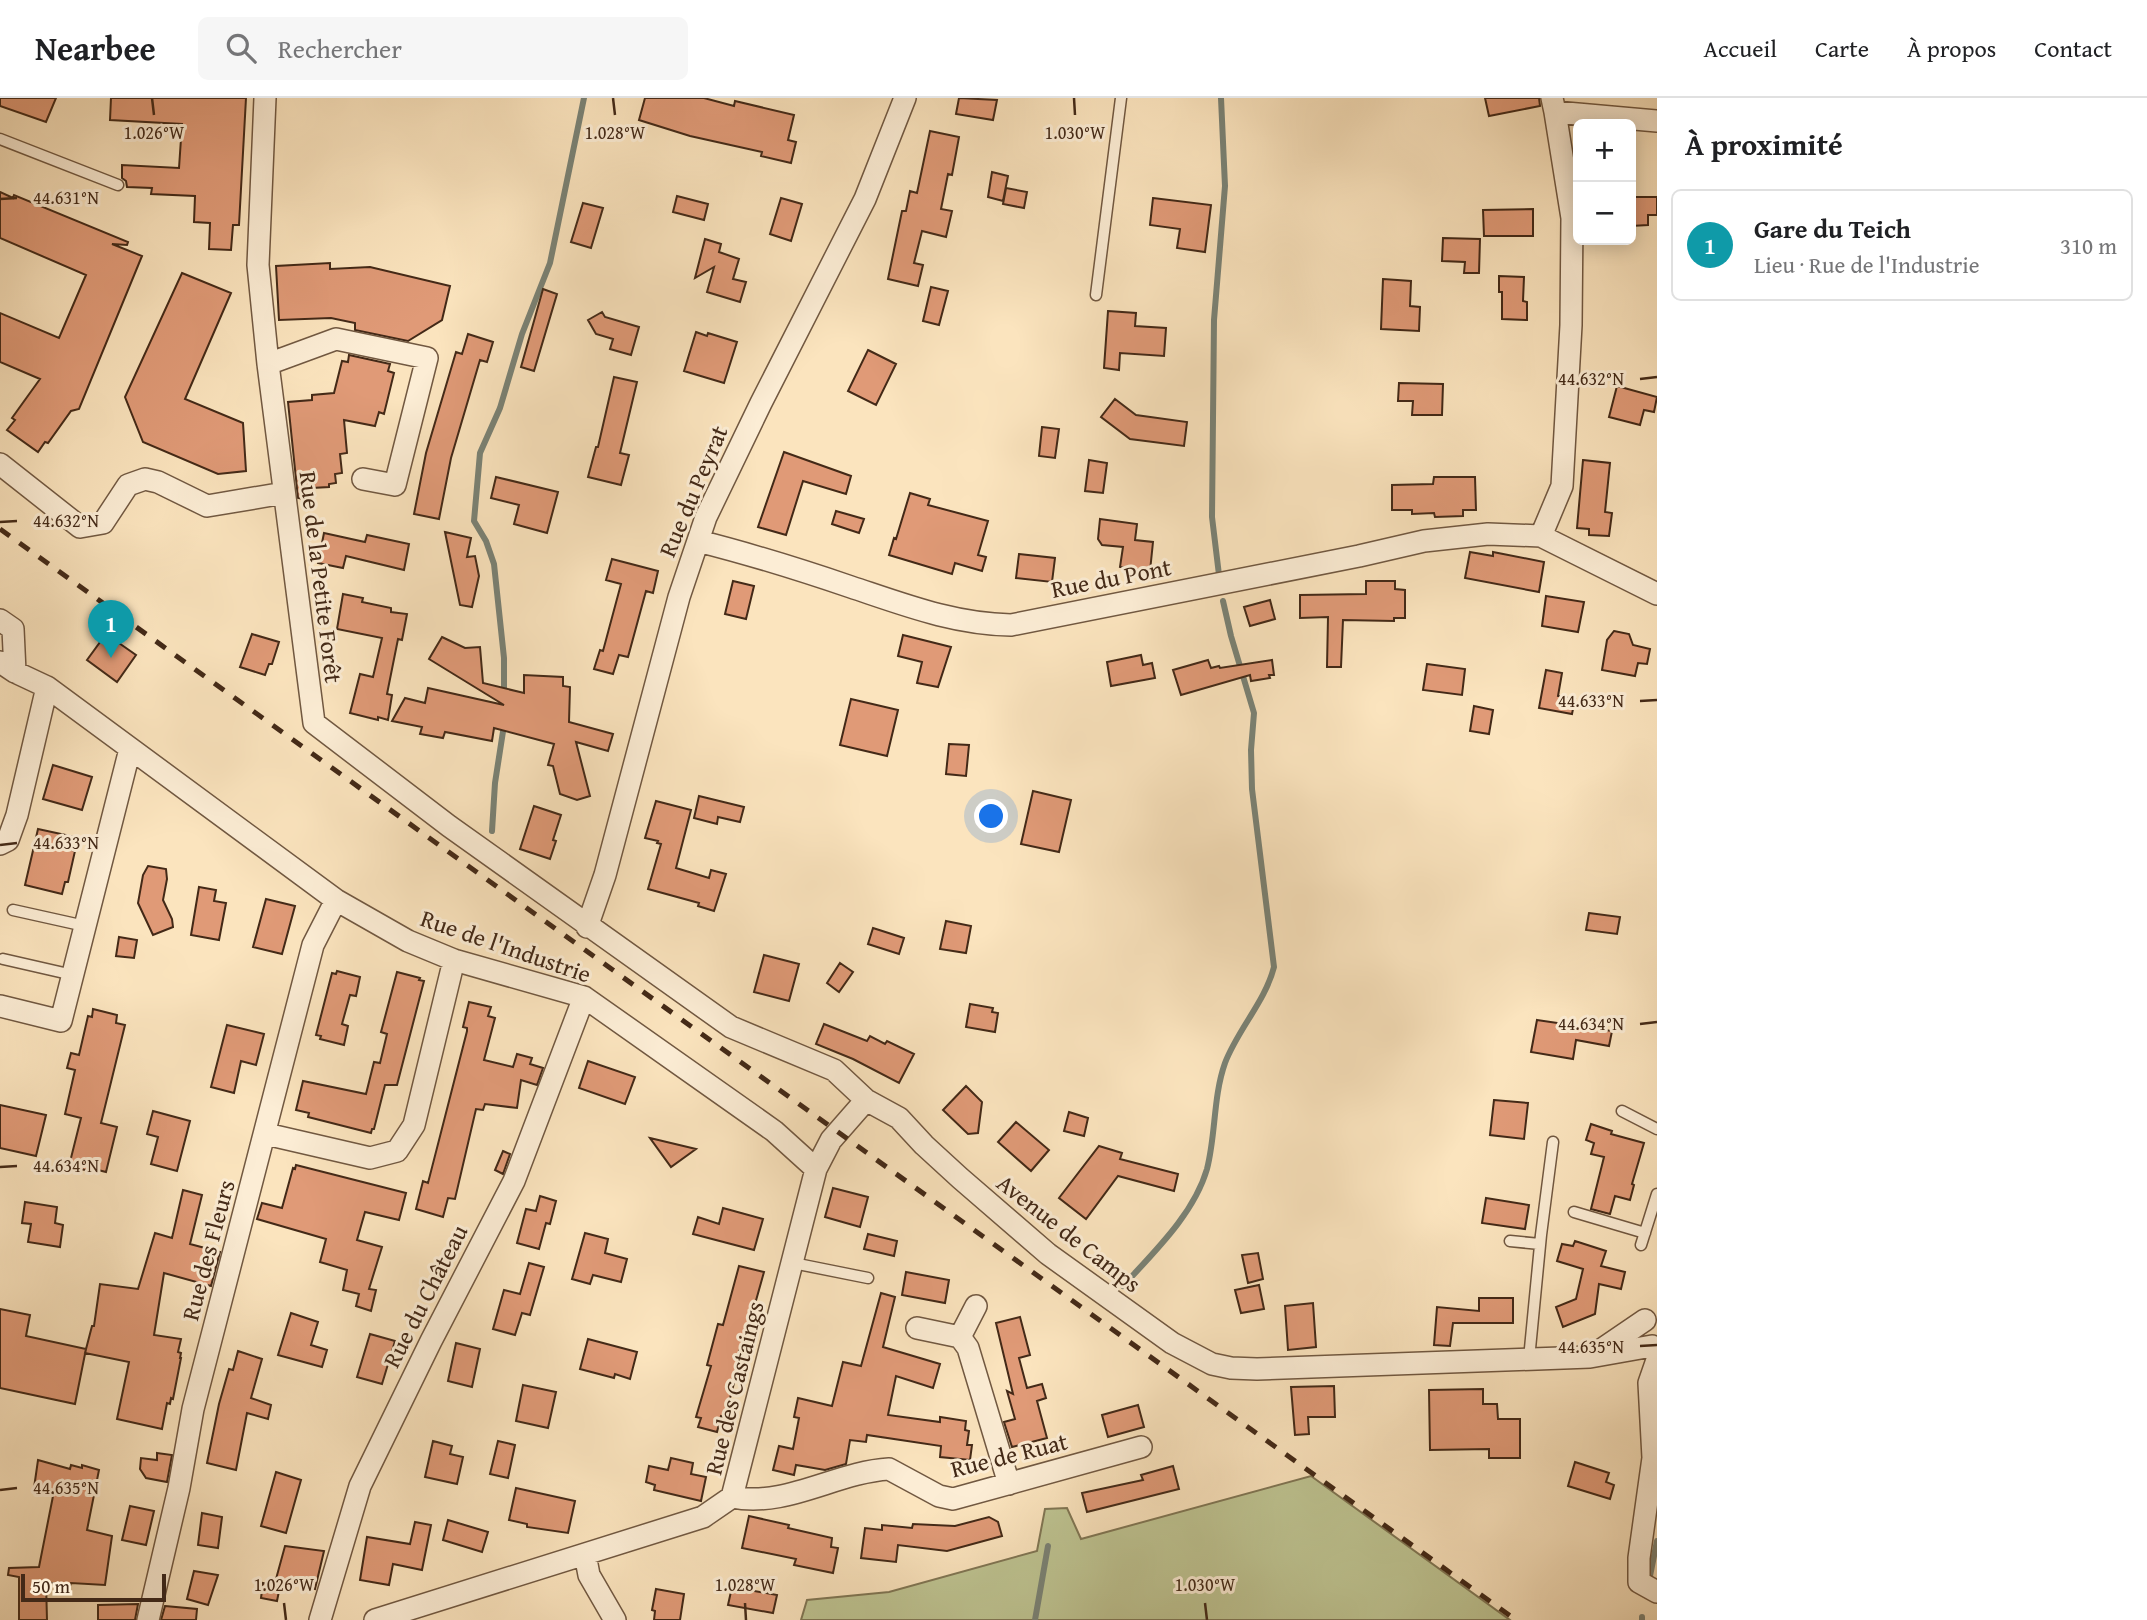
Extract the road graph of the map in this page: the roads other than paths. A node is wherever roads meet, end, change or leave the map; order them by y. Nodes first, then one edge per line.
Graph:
1 (265, 98) edge
2 (905, 98) edge
3 (1121, 98) edge
4 (1553, 105) edge
5 (1657, 121) edge
6 (0, 139) edge
7 (118, 185) dead end
8 (1096, 295) dead end
9 (268, 364) junction
10 (0, 464) edge
11 (363, 479) dead end
12 (284, 493) junction
13 (1541, 536) junction
14 (698, 541) junction
15 (1657, 594) edge
16 (0, 620) edge
17 (8, 667) edge
18 (47, 687) junction
19 (130, 749) junction
20 (0, 844) edge
21 (336, 900) junction
22 (12, 910) dead end
23 (85, 926) junction
24 (587, 927) junction
25 (3, 959) dead end
26 (454, 960) junction
27 (73, 975) junction
28 (584, 998) junction
29 (0, 1006) edge
30 (866, 1101) junction
31 (1622, 1111) dead end
32 (1657, 1129) edge
33 (266, 1134) junction
34 (1553, 1142) dead end
35 (816, 1169) junction
36 (1657, 1194) edge
37 (1574, 1212) dead end
38 (1645, 1233) junction
39 (1510, 1241) dead end
40 (1540, 1244) junction
41 (1641, 1245) dead end
42 (793, 1264) junction
43 (868, 1278) dead end
44 (976, 1306) dead end
45 (1651, 1314) edge
46 (918, 1328) dead end
47 (960, 1337) junction
48 (1656, 1352) edge
49 (1590, 1357) junction
50 (1529, 1359) junction
51 (1141, 1447) dead end
52 (1655, 1459) edge
53 (1009, 1484) junction
54 (732, 1497) junction
55 (585, 1554) junction
56 (1648, 1587) edge
57 (148, 1620) edge
58 (320, 1620) edge
59 (375, 1620) edge
60 (615, 1620) edge

1 - 9 street, Rue de la Petite Forêt
2 - 14 street, Rue du Peyrat
3 - 8 lane
4 - 5 street
4 - 13 street
6 - 7 lane
9 - 11 street
9 - 12 street, Rue de la Petite Forêt
10 - 12 street
12 - 24 street, Rue de la Petite Forêt
13 - 14 street, Rue du Pont
13 - 15 street
14 - 24 street, Rue du Peyrat
16 - 17 street
17 - 18 street, Rue de l'Industrie
18 - 19 street, Rue de l'Industrie
18 - 20 street
19 - 21 street, Rue de l'Industrie
19 - 23 street
21 - 26 street, Rue de l'Industrie
21 - 33 street, Rue des Fleurs
22 - 23 lane
23 - 27 street
24 - 30 street, Avenue de Camps
25 - 27 lane
26 - 28 street, Rue de l'Industrie
26 - 33 street
27 - 29 street
28 - 35 street, Rue de l'Industrie
28 - 58 street, Rue du Château
30 - 35 street, Rue des Castaings
30 - 50 street, Avenue de Camps
31 - 32 lane
33 - 57 street, Rue des Fleurs
34 - 40 lane
35 - 42 street, Rue des Castaings
36 - 38 lane
37 - 38 lane
38 - 41 lane
39 - 40 lane
40 - 50 lane
42 - 43 lane
42 - 54 street, Rue des Castaings
44 - 47 street
45 - 48 street
45 - 49 street
46 - 47 street
47 - 53 street
48 - 49 street, Avenue de Camps
48 - 52 street
49 - 50 street, Avenue de Camps
51 - 53 street, Rue de Ruat
52 - 56 street
53 - 54 street, Rue de Ruat
54 - 55 street, Rue des Castaings
55 - 59 street, Rue des Castaings
55 - 60 street

